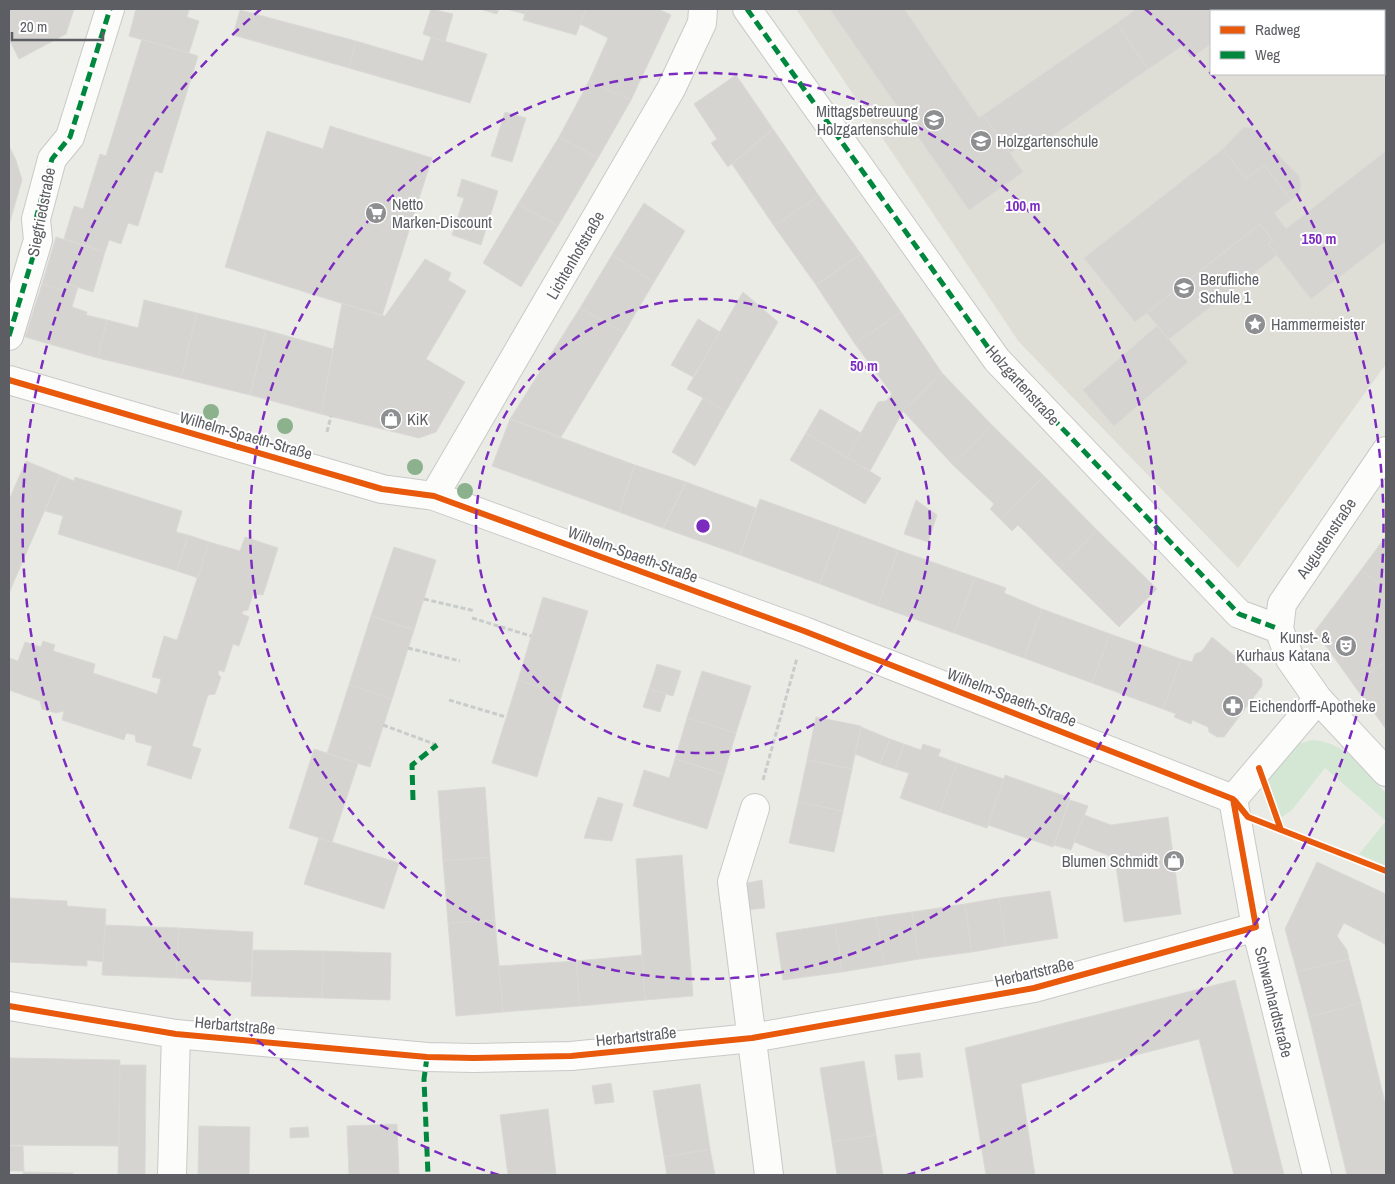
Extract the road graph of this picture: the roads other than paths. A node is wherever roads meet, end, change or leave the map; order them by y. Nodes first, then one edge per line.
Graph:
1 (110, 9) edge
2 (703, 9) edge
3 (747, 9) edge
4 (9, 336) edge
5 (9, 380) edge
6 (1386, 451) edge
7 (434, 496) junction
8 (1279, 629) junction
9 (1318, 699) junction
10 (1386, 772) edge
11 (1233, 799) junction
12 (754, 808) road end
13 (1256, 927) junction
14 (9, 1006) edge
15 (176, 1034) junction
16 (752, 1038) junction
17 (172, 1175) edge
18 (768, 1175) edge
19 (1317, 1175) edge

1 - 4 street, Siegfriedstraße
2 - 7 street, Lichtenhofstraße
3 - 8 street, Holzgartenstraße
5 - 7 street, Wilhelm-Spaeth-Straße
6 - 8 street, Augustenstraße
7 - 11 street, Wilhelm-Spaeth-Straße
8 - 9 street
9 - 10 street
9 - 11 street
11 - 13 street, Schwanhardtstraße
12 - 16 street
13 - 16 street, Herbartstraße
13 - 19 street, Schwanhardtstraße
14 - 15 street, Herbartstraße
15 - 16 street, Herbartstraße
15 - 17 street, Herbartstraße
16 - 18 street

